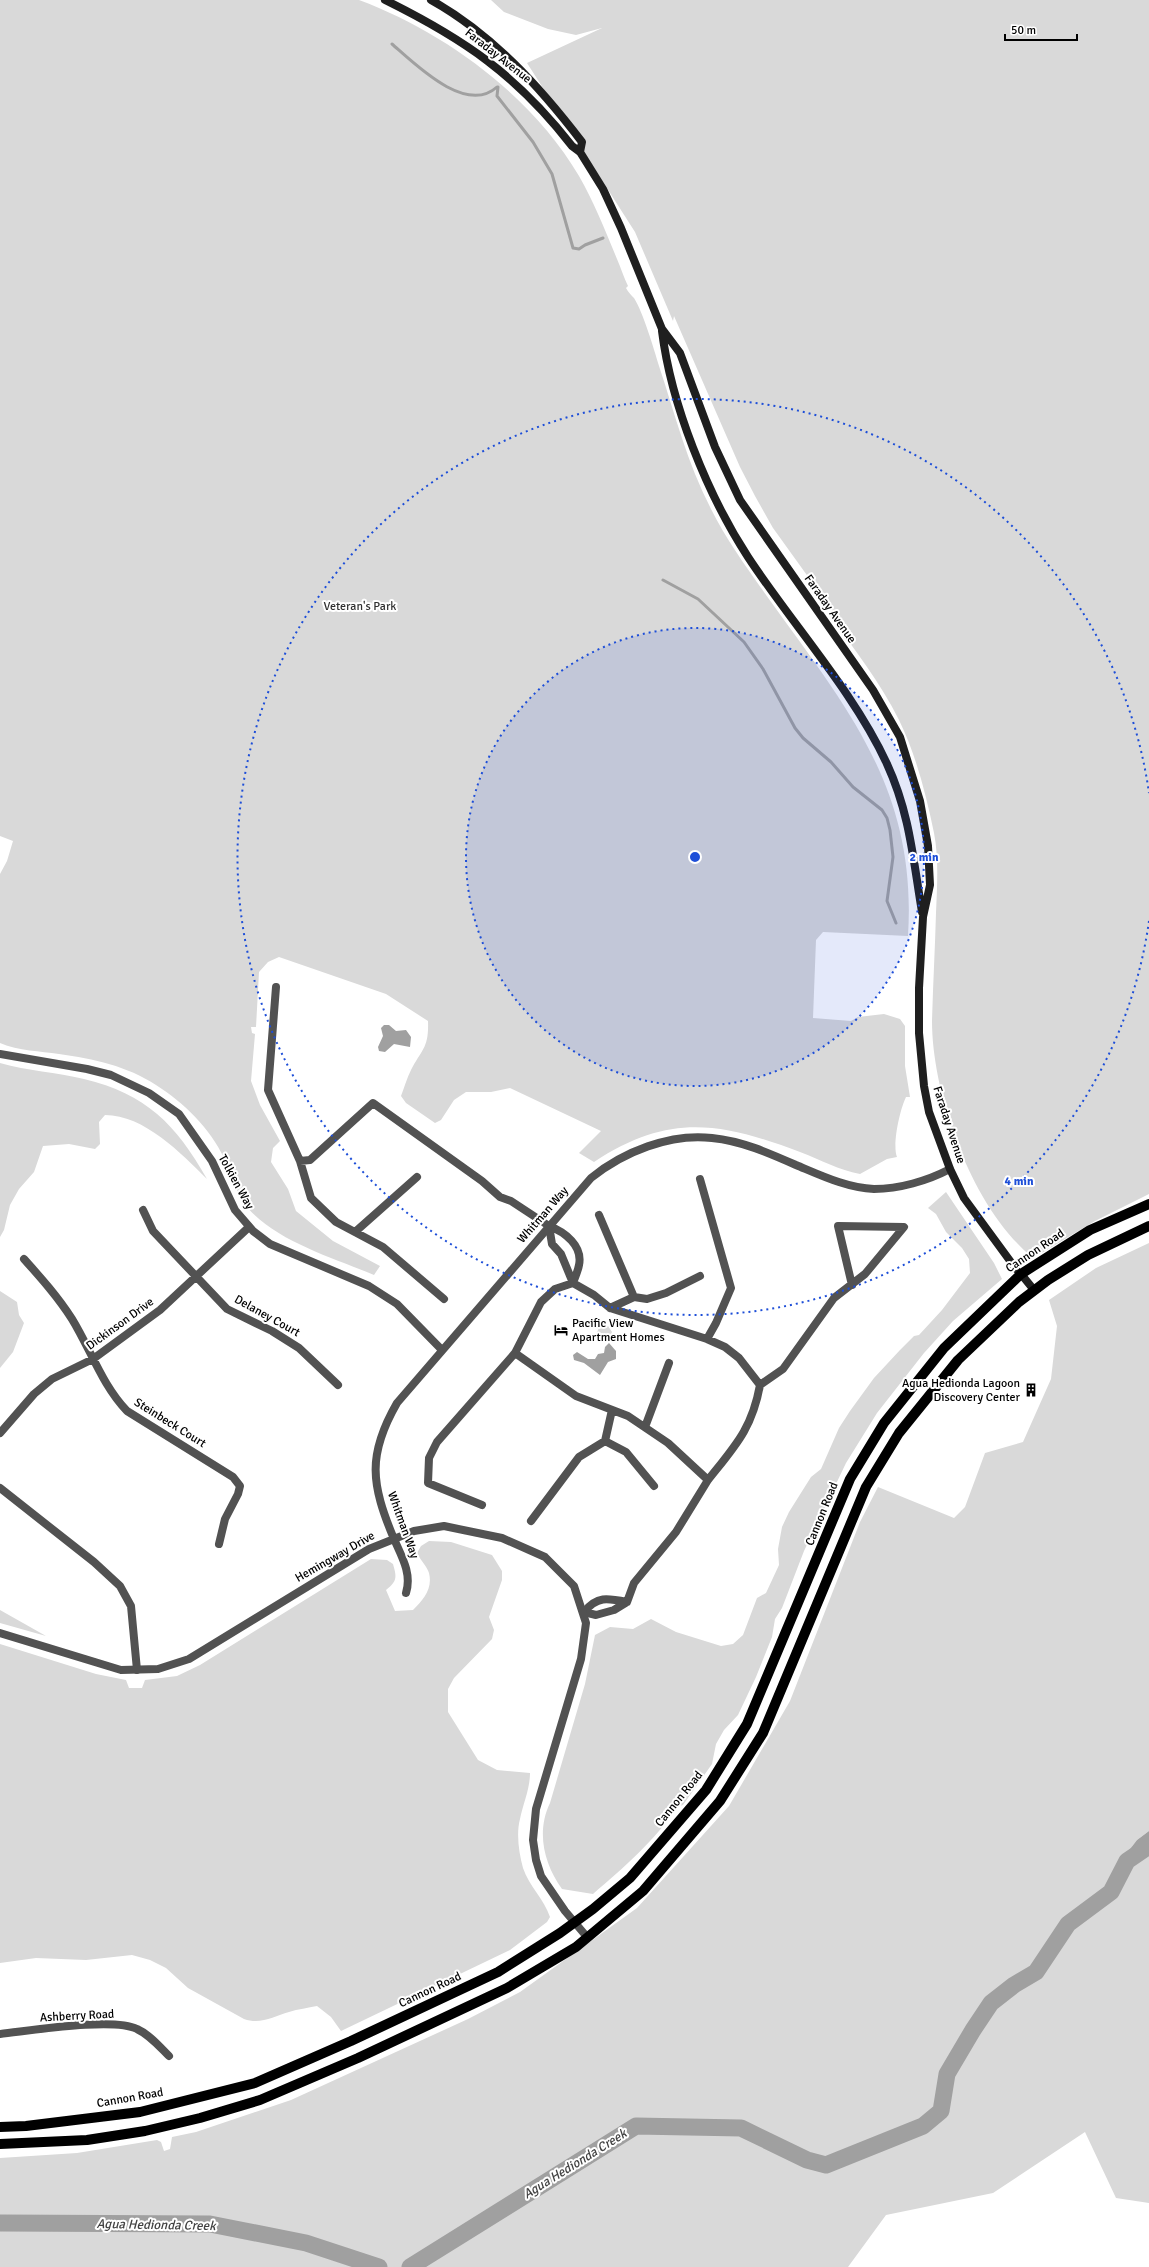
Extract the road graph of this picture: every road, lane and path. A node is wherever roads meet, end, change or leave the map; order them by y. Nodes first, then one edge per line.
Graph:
1 (385, 0) edge
2 (431, 0) edge
3 (580, 152) junction
4 (662, 329) junction
5 (923, 917) junction
6 (276, 987) dead end
7 (0, 1054) edge
8 (300, 1161) junction
9 (950, 1169) junction
10 (417, 1177) dead end
11 (700, 1179) dead end
12 (1149, 1204) edge
13 (143, 1210) dead end
14 (599, 1215) dead end
15 (549, 1226) junction
16 (1149, 1226) edge
17 (249, 1227) junction
18 (355, 1232) junction
19 (24, 1259) dead end
20 (1018, 1271) junction
21 (700, 1276) dead end
22 (195, 1277) junction
23 (573, 1283) junction
24 (852, 1285) junction
25 (1034, 1290) junction
26 (634, 1297) junction
27 (444, 1299) dead end
28 (610, 1308) junction
29 (707, 1339) junction
30 (442, 1350) junction
31 (515, 1353) junction
32 (93, 1359) junction
33 (669, 1363) dead end
34 (338, 1385) dead end
35 (760, 1385) junction
36 (612, 1410) junction
37 (645, 1427) junction
38 (0, 1433) edge
39 (606, 1440) junction
40 (708, 1480) junction
41 (654, 1486) dead end
42 (0, 1488) edge
43 (482, 1505) dead end
44 (530, 1521) dead end
45 (394, 1539) junction
46 (219, 1544) dead end
47 (406, 1594) dead end
48 (627, 1602) junction
49 (584, 1612) junction
50 (0, 1633) edge
51 (137, 1670) junction
52 (575, 1922) junction
53 (587, 1937) junction
54 (0, 2034) edge
55 (169, 2056) dead end
56 (0, 2126) edge
57 (0, 2144) edge

1 - 3 main road, Faraday Avenue
2 - 3 main road, Faraday Avenue
3 - 4 main road, Faraday Avenue
4 - 5 main road, Faraday Avenue
4 - 5 main road, Faraday Avenue
5 - 9 main road, Faraday Avenue
6 - 8 street
7 - 17 street, Tolkien Way
8 - 15 street
8 - 18 street
9 - 15 street, Whitman Way
9 - 20 main road, Faraday Avenue
10 - 18 street
11 - 29 street
12 - 20 main road, Cannon Road
13 - 22 street, Delaney Court
14 - 26 street
15 - 23 street
15 - 23 street
15 - 30 street, Whitman Way
16 - 25 main road
17 - 22 street, Dickinson Drive
17 - 30 street, Tolkien Way
18 - 27 street
19 - 32 street, Steinbeck Court
20 - 25 main road, Faraday Avenue
20 - 52 main road, Cannon Road
21 - 26 street
22 - 32 street, Dickinson Drive
22 - 34 street, Delaney Court
23 - 28 street
23 - 31 street
24 - 24 street
24 - 35 street
25 - 53 main road
26 - 28 street
28 - 29 street
29 - 35 street
30 - 45 street, Whitman Way
31 - 36 street
31 - 43 street
32 - 38 street, Dickinson Drive
32 - 46 street, Steinbeck Court
33 - 37 street
35 - 40 street
36 - 37 street
36 - 39 street
37 - 40 street
39 - 41 street
39 - 44 street
40 - 48 street
42 - 51 street
45 - 47 street, Whitman Way
45 - 49 street, Hemingway Drive
45 - 51 street, Hemingway Drive
48 - 49 street
48 - 49 street
49 - 52 street, Hemingway Drive
50 - 51 street, Hemingway Drive
52 - 53 street, Hemingway Drive
52 - 56 main road, Cannon Road
53 - 57 main road
54 - 55 street, Ashberry Road

